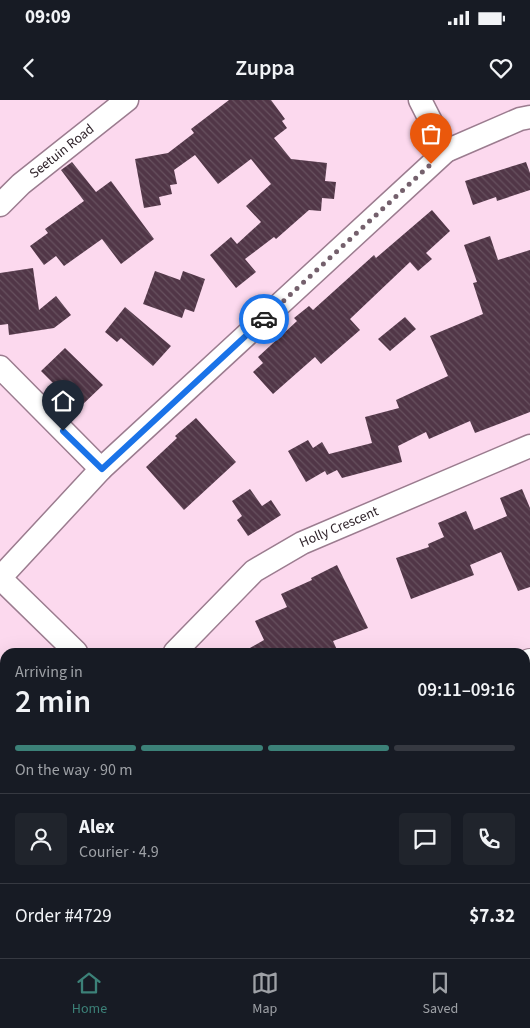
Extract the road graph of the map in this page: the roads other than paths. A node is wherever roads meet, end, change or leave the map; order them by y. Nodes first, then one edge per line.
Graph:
1 (127, 100) edge
2 (420, 100) edge
3 (530, 117) edge
4 (446, 151) junction
5 (0, 205) edge
6 (0, 367) edge
7 (530, 446) edge
8 (102, 469) junction
9 (0, 578) edge
10 (72, 648) edge
11 (179, 648) edge

1 - 5 street, Seetuin Road
2 - 4 street
3 - 4 street
4 - 8 street
6 - 8 street
7 - 11 street, Holly Crescent
8 - 9 street
9 - 10 street

